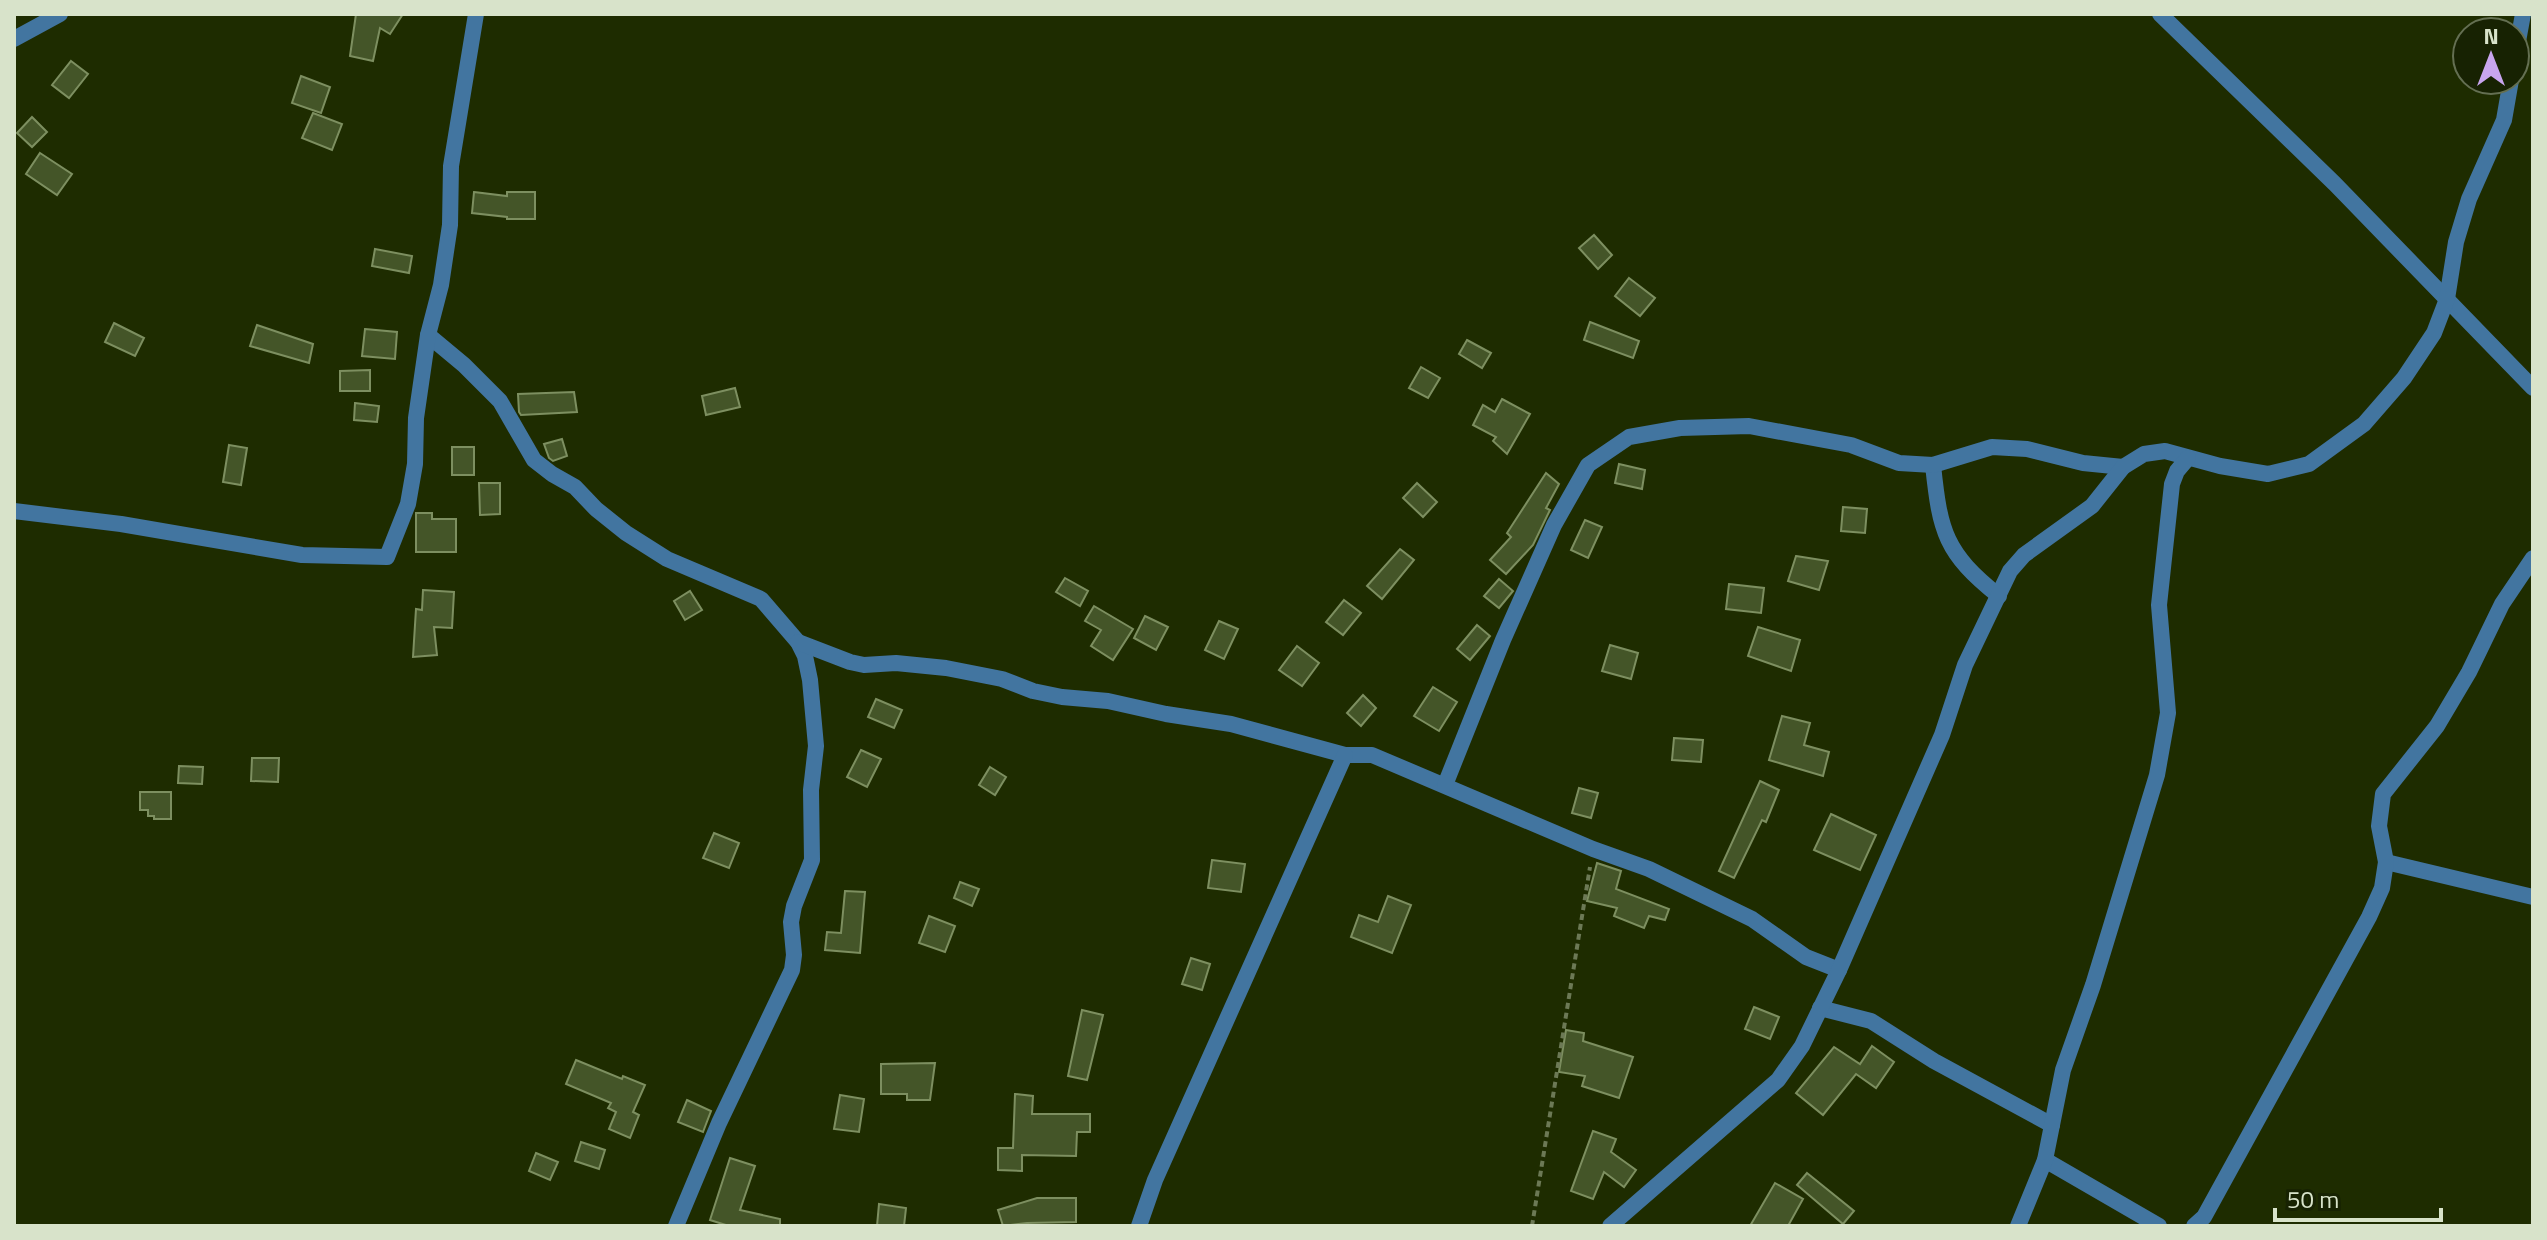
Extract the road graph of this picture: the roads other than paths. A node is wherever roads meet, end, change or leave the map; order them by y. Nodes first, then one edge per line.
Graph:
1 (60, 14) edge
2 (476, 14) edge
3 (2160, 14) edge
4 (14, 39) edge
5 (2508, 96) edge
6 (2447, 299) junction
7 (428, 335) junction
8 (2533, 388) edge
9 (2188, 458) junction
10 (1933, 465) junction
11 (2123, 467) junction
12 (14, 511) edge
13 (2533, 558) edge
14 (1999, 596) junction
15 (798, 642) junction
16 (1345, 755) junction
17 (1445, 785) junction
18 (2386, 862) junction
19 (2533, 897) edge
20 (1839, 970) junction
21 (1820, 1008) junction
22 (2052, 1125) junction
23 (2045, 1160) junction
24 (676, 1226) edge
25 (1139, 1226) edge
26 (1610, 1226) edge
27 (2018, 1226) edge
28 (2159, 1226) edge
29 (2194, 1226) edge

1 - 4 street
2 - 7 street
3 - 6 street
5 - 6 street
6 - 8 street
6 - 9 street
7 - 12 street
7 - 15 street
9 - 11 street
9 - 22 street
10 - 11 street
10 - 14 street
10 - 17 street
11 - 14 street
13 - 18 street
14 - 20 street
15 - 16 street
15 - 24 street
16 - 17 street
16 - 25 street
17 - 20 street
18 - 19 street
18 - 29 street
20 - 21 street
21 - 22 street
21 - 26 street
22 - 23 street
23 - 27 street
23 - 28 street

